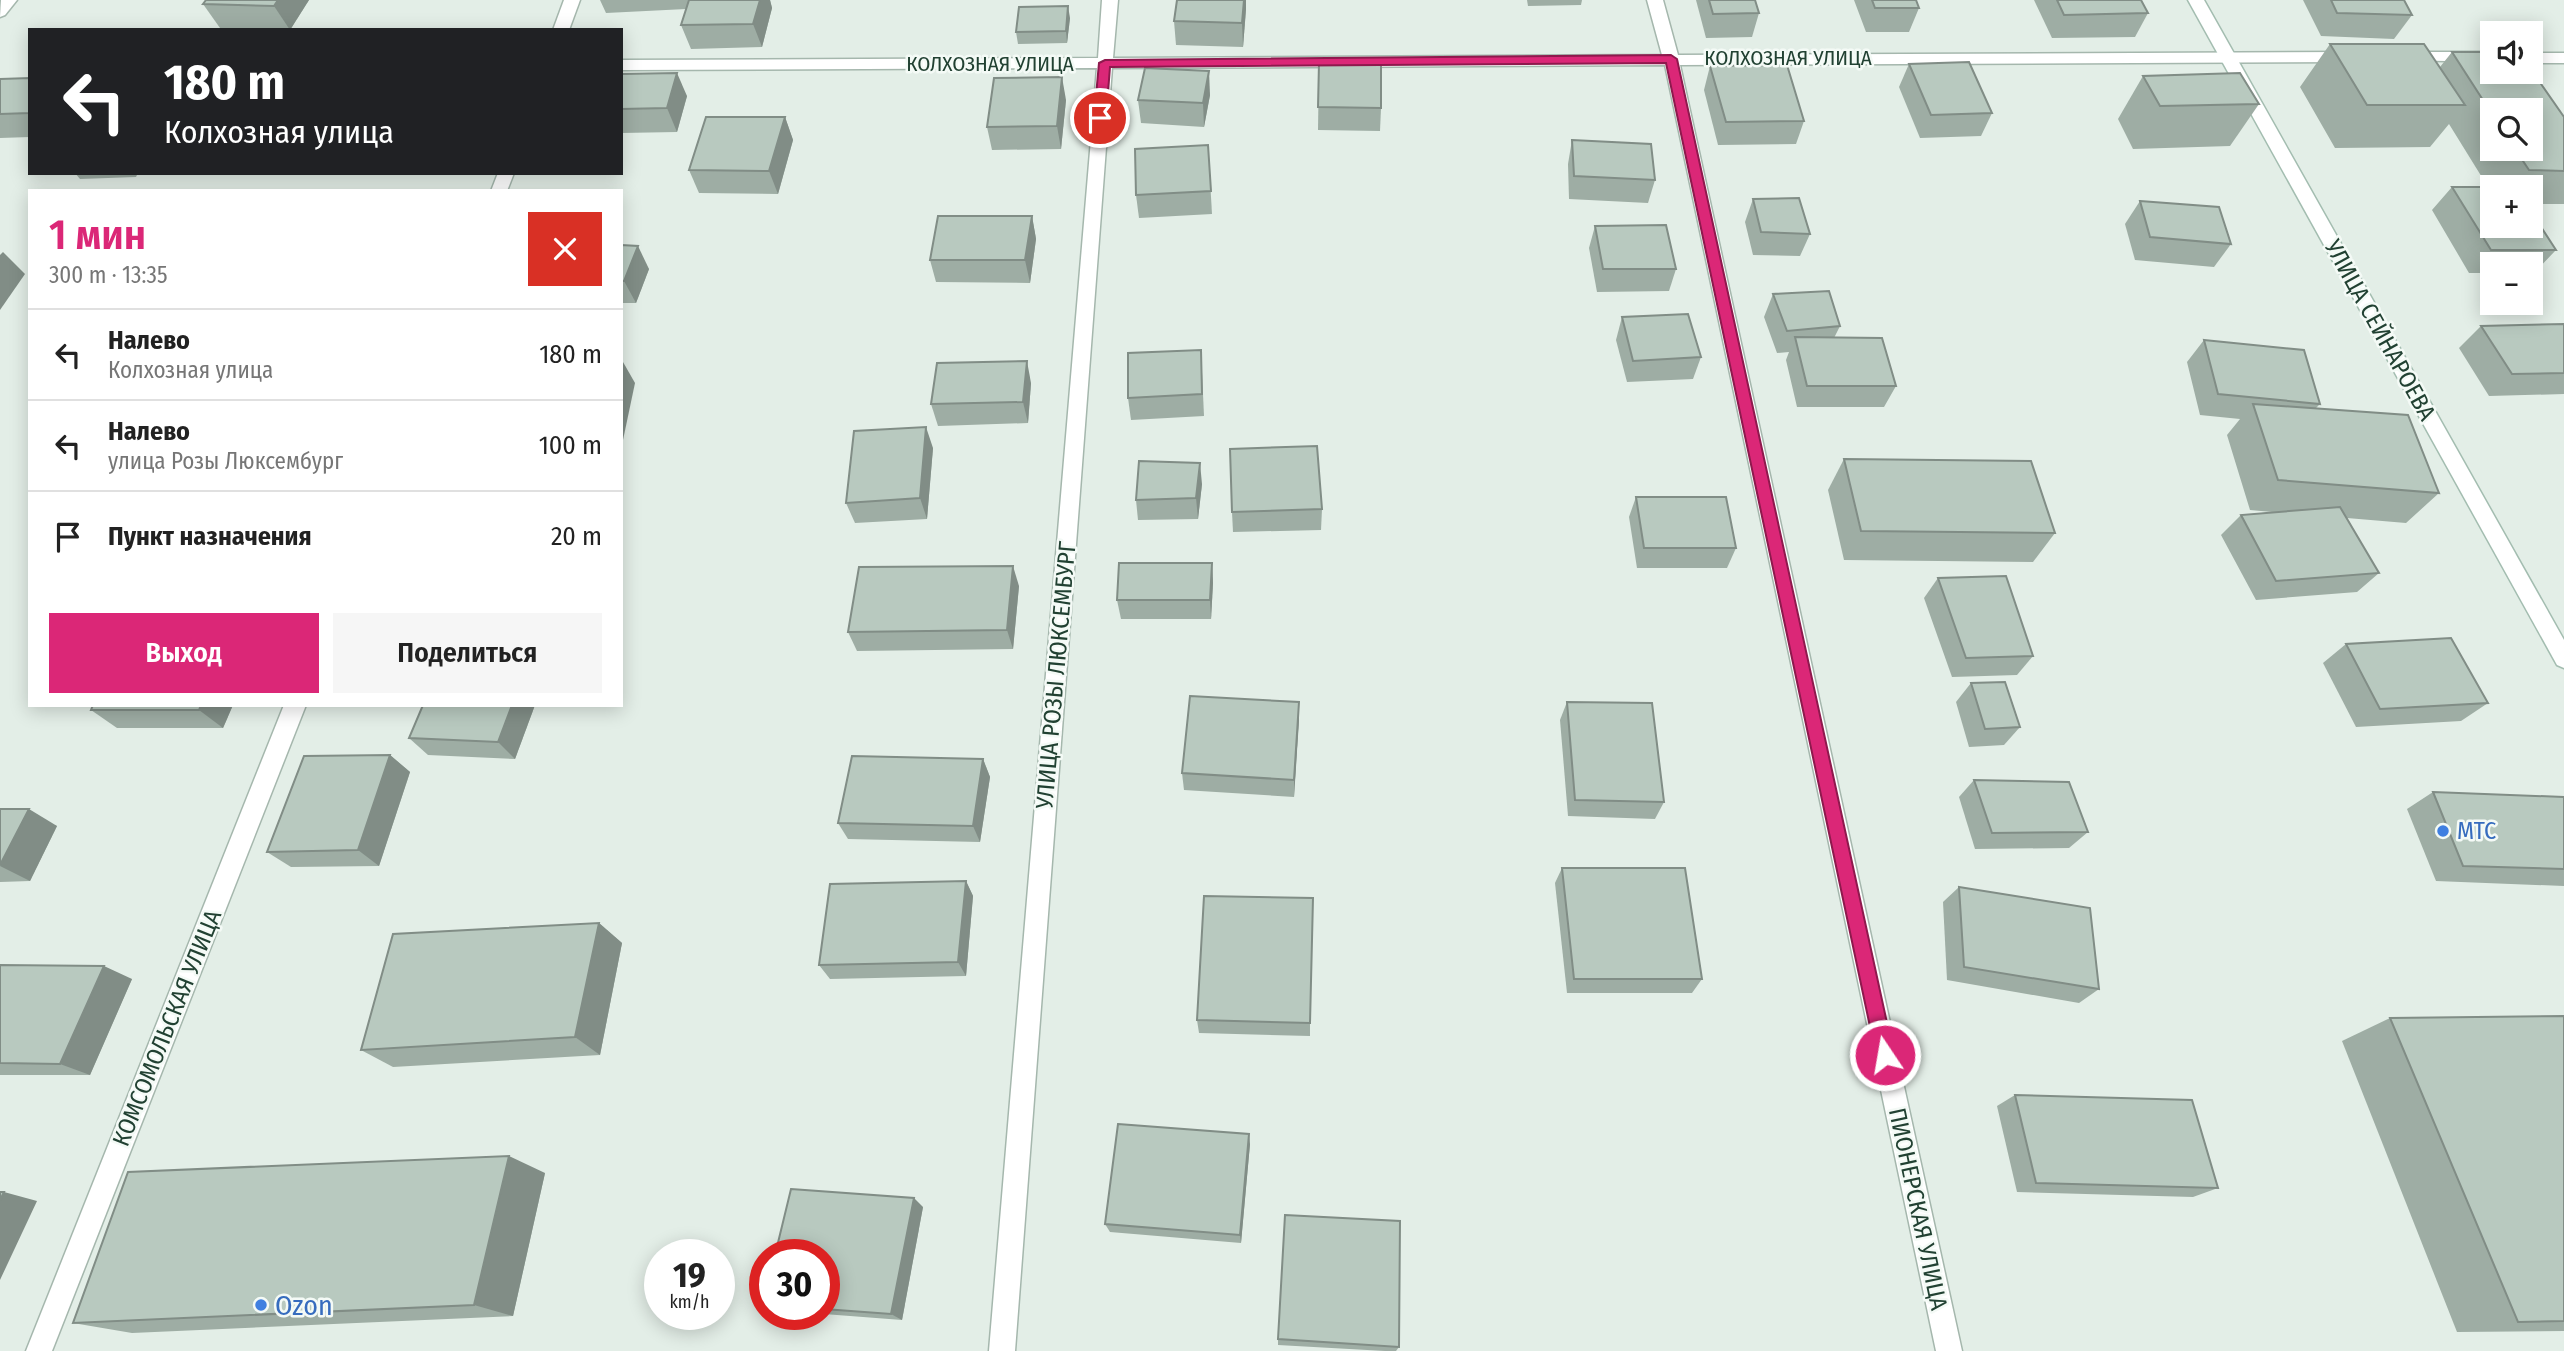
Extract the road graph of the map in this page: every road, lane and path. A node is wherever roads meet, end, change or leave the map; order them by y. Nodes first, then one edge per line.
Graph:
1 (9, 0) edge
2 (572, 0) edge
3 (1110, 0) edge
4 (1655, 0) edge
5 (2196, 0) edge
6 (0, 12) edge
7 (562, 28) edge
8 (2226, 56) junction
9 (2366, 57) edge
10 (2394, 57) edge
11 (2480, 57) edge
12 (2543, 58) edge
13 (2564, 58) edge
14 (1671, 59) junction
15 (1105, 63) junction
16 (623, 65) edge
17 (2564, 659) edge
18 (294, 707) edge
19 (39, 1351) edge
20 (1002, 1351) edge
21 (1948, 1351) edge

1 - 6 street
2 - 7 street
3 - 15 street, УЛИЦА РОЗЫ ЛЮКСЕМБУРГ
4 - 14 street, ПИОНЕРСКАЯ УЛИЦА
5 - 8 street, УЛИЦА СЕЙНАРОЕВА
8 - 9 street, КОЛХОЗНАЯ УЛИЦА
8 - 14 street, КОЛХОЗНАЯ УЛИЦА
8 - 17 street, УЛИЦА СЕЙНАРОЕВА
10 - 11 street
12 - 13 street
14 - 15 street, КОЛХОЗНАЯ УЛИЦА
14 - 21 street, ПИОНЕРСКАЯ УЛИЦА
15 - 16 street, КОЛХОЗНАЯ УЛИЦА
15 - 20 street, УЛИЦА РОЗЫ ЛЮКСЕМБУРГ
18 - 19 street, КОМСОМОЛЬСКАЯ УЛИЦА

